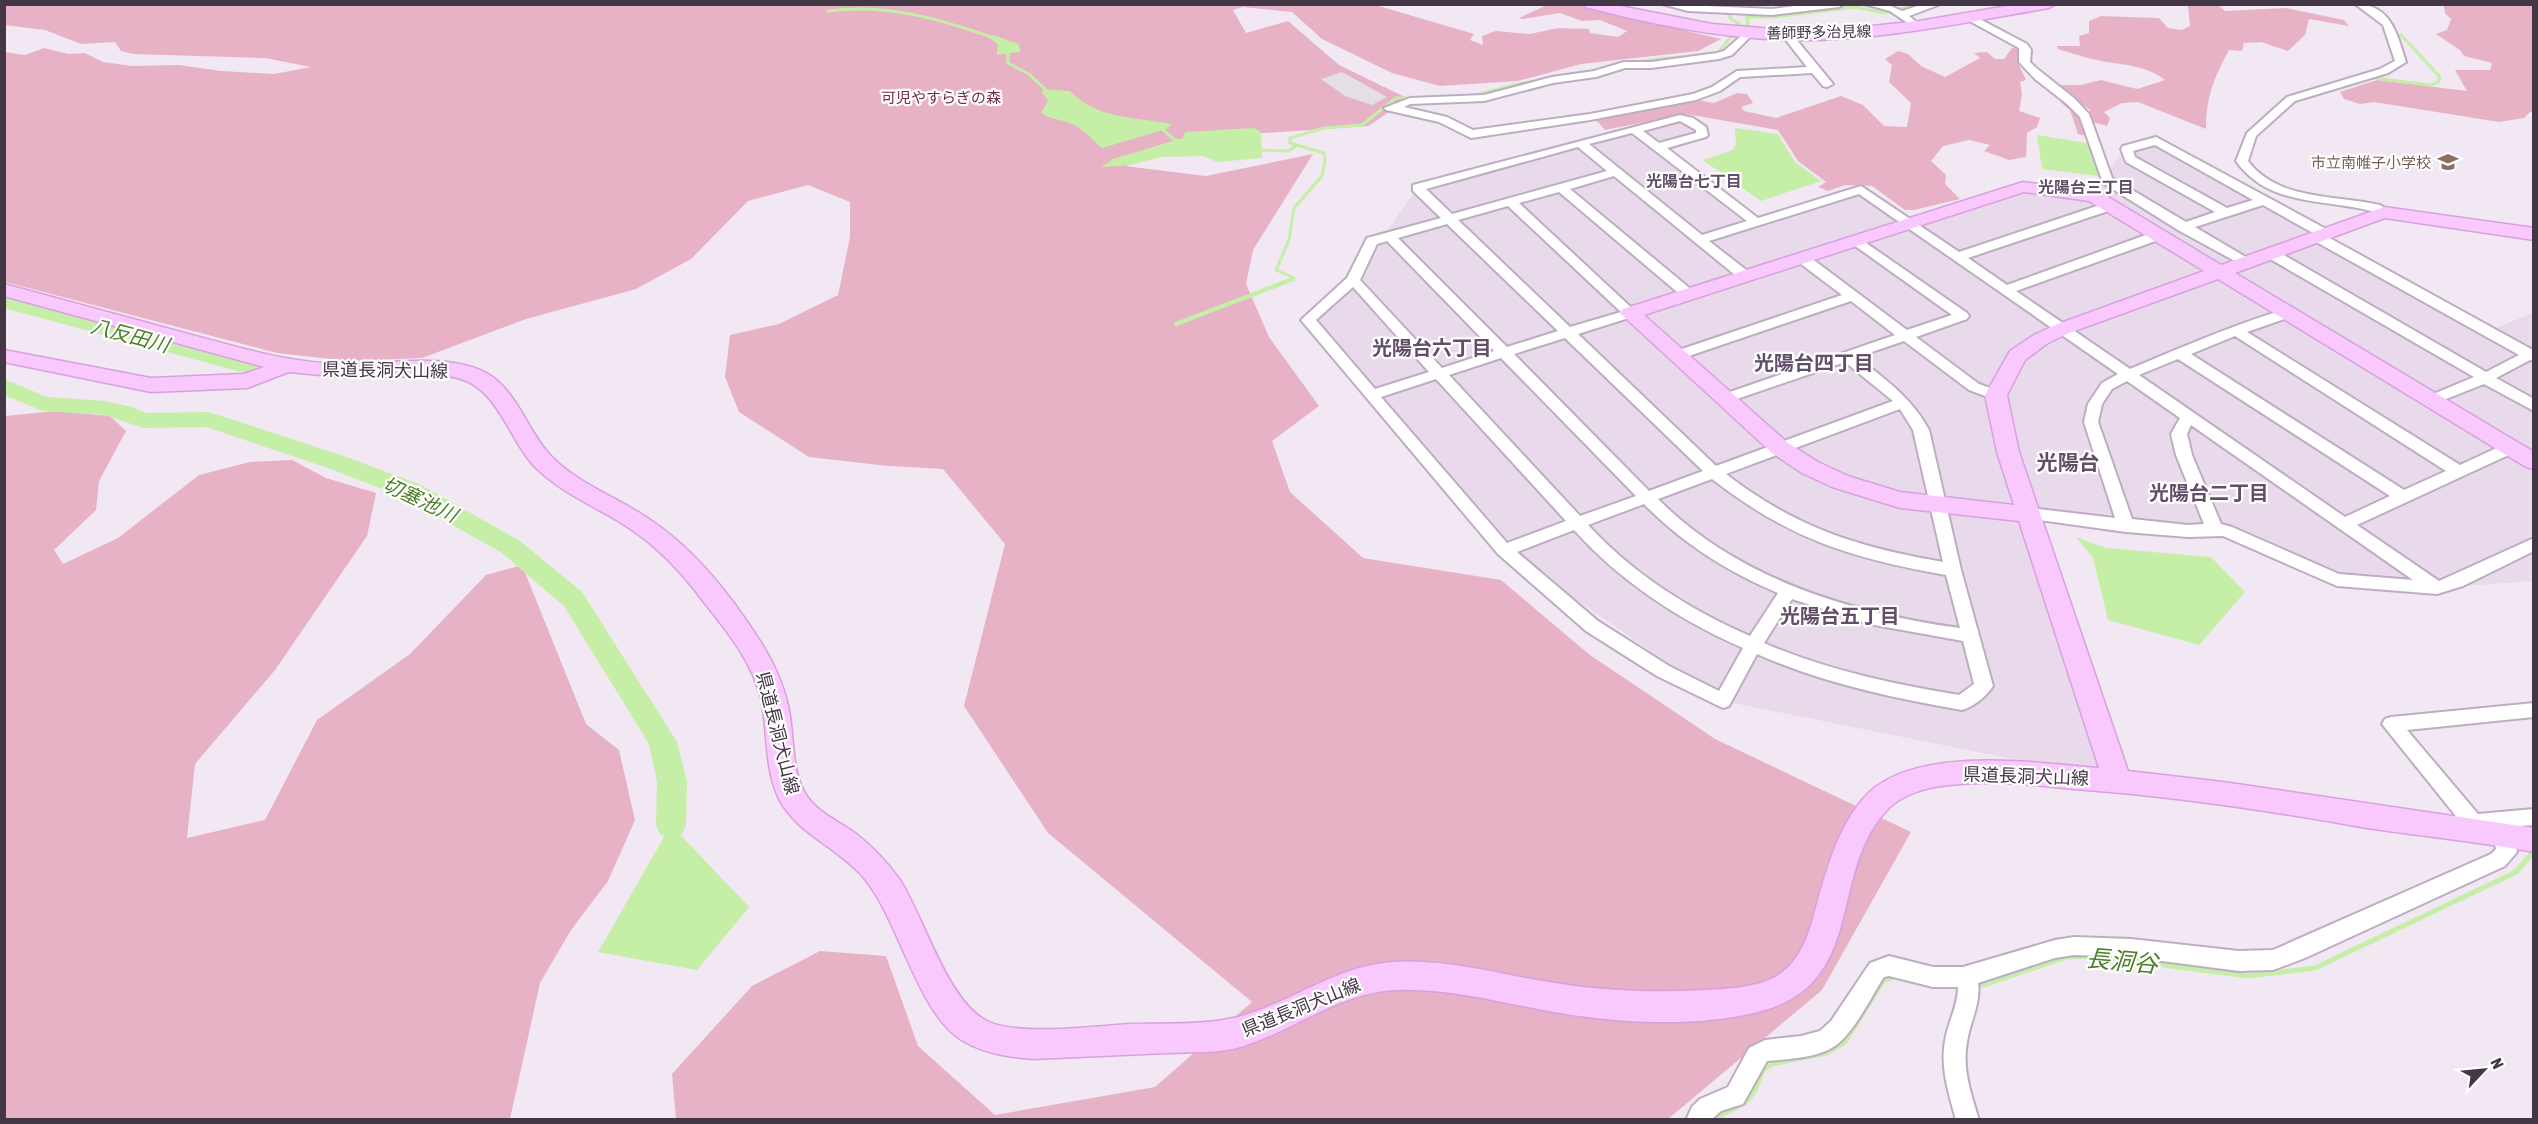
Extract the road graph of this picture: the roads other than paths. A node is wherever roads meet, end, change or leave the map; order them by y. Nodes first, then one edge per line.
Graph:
1 (1590, 4) edge
2 (1667, 4) edge
3 (1839, 4) edge
4 (1869, 4) edge
5 (1936, 4) edge
6 (2049, 4) edge
7 (2360, 4) edge
8 (1897, 12) junction
9 (1970, 17) junction
10 (1738, 25) junction
11 (1915, 26) junction
12 (1787, 35) junction
13 (1815, 70) junction
14 (1827, 84) dead end
15 (1635, 130) junction
16 (1580, 143) junction
17 (1658, 147) junction
18 (1615, 172) junction
19 (1562, 187) junction
20 (1510, 201) junction
21 (2262, 201) junction
22 (2110, 206) junction
23 (2224, 212) junction
24 (2384, 212) junction
25 (1449, 218) junction
26 (1756, 222) junction
27 (1908, 222) junction
28 (2183, 227) junction
29 (2534, 234) edge
30 (2159, 235) junction
31 (2320, 235) junction
32 (1389, 236) junction
33 (1702, 239) junction
34 (1856, 240) junction
35 (2270, 253) junction
36 (1958, 256) junction
37 (1802, 258) junction
38 (2244, 262) junction
39 (2219, 271) junction
40 (1745, 276) junction
41 (1353, 280) junction
42 (4, 290) edge
43 (2006, 290) junction
44 (1688, 294) junction
45 (1852, 296) junction
46 (2288, 313) junction
47 (1630, 314) junction
48 (2062, 329) junction
49 (2236, 331) junction
50 (1569, 333) junction
51 (1905, 336) junction
52 (1504, 353) junction
53 (2180, 354) junction
54 (1678, 355) junction
55 (2532, 355) edge
56 (4, 356) edge
57 (1848, 357) junction
58 (288, 364) junction
59 (1438, 374) junction
60 (2127, 375) junction
61 (2484, 378) junction
62 (1371, 395) junction
63 (1996, 395) junction
64 (1726, 398) junction
65 (2431, 400) junction
66 (1903, 403) junction
67 (2534, 406) edge
68 (2188, 416) junction
69 (1780, 448) junction
70 (2510, 448) junction
71 (2534, 462) edge
72 (2458, 471) junction
73 (1713, 472) junction
74 (2403, 496) junction
75 (1646, 497) junction
76 (1939, 506) junction
77 (2030, 514) junction
78 (1574, 523) junction
79 (2344, 524) junction
80 (2126, 525) junction
81 (2214, 528) junction
82 (2534, 544) edge
83 (1503, 550) junction
84 (1953, 570) junction
85 (2437, 588) junction
86 (1788, 591) junction
87 (1972, 636) junction
88 (1752, 647) junction
89 (2534, 710) edge
90 (2117, 780) junction
91 (2508, 831) edge
92 (1969, 985) junction
93 (1698, 1119) edge
94 (1968, 1119) edge

1 - 10 main road, 善師野多治見線
2 - 10 street
3 - 10 street
4 - 8 street
5 - 8 street
6 - 9 main road, 善師野多治見線
7 - 24 street
8 - 11 street
9 - 11 main road, 善師野多治見線
9 - 28 street
10 - 12 main road, 善師野多治見線
10 - 13 street
11 - 12 main road, 善師野多治見線
12 - 13 street
13 - 14 street
15 - 16 street
15 - 17 street
15 - 17 street
16 - 18 street
16 - 25 street
17 - 26 street
18 - 19 street
18 - 33 street
19 - 20 street
19 - 44 street
20 - 25 street
20 - 47 street
21 - 23 street
21 - 23 street
21 - 31 street
22 - 27 main road
22 - 30 main road
22 - 36 street
23 - 28 street
24 - 29 main road
24 - 31 main road
25 - 32 street
25 - 50 street
26 - 27 street
26 - 33 street
27 - 34 main road
27 - 36 street
28 - 38 street
30 - 39 main road
30 - 43 street
31 - 35 main road
31 - 55 street
32 - 41 street
32 - 52 street
33 - 40 street
34 - 37 main road
34 - 51 street
35 - 38 main road
35 - 61 street
36 - 43 street
37 - 40 main road
37 - 45 street
38 - 39 main road
39 - 46 main road
39 - 48 main road
40 - 44 main road
41 - 59 street
41 - 62 street
42 - 58 main road, 県道長洞犬山線
43 - 48 street
44 - 47 main road
45 - 51 street
45 - 54 street
46 - 49 street
46 - 65 main road
47 - 50 street
47 - 54 main road
48 - 60 street
48 - 63 main road
49 - 53 street
49 - 72 street
50 - 52 street
50 - 73 street
51 - 57 street
51 - 63 street
52 - 59 street
52 - 75 street
53 - 60 street
53 - 74 street
54 - 64 main road
55 - 61 street
56 - 58 main road, 県道長洞犬山線
57 - 64 street
57 - 66 street
58 - 90 main road, 県道長洞犬山線
59 - 62 street
59 - 78 street
60 - 68 street
60 - 80 street
61 - 65 street
61 - 67 street
62 - 83 street
63 - 77 main road
64 - 69 main road
65 - 70 main road
66 - 69 street
66 - 76 street
68 - 79 street
68 - 81 street
69 - 73 street
69 - 76 main road
70 - 71 main road
70 - 72 street
72 - 74 street
73 - 75 street
73 - 84 street
74 - 79 street
75 - 78 street
75 - 86 street
76 - 77 main road
76 - 84 street
77 - 80 street
77 - 90 main road
78 - 83 street
78 - 88 street
79 - 85 street
80 - 81 street
81 - 85 street
82 - 85 street
83 - 88 street
84 - 87 street
86 - 87 street
86 - 88 street
87 - 88 street
89 - 91 street
90 - 91 main road, 県道長洞犬山線
91 - 92 street
92 - 93 street
92 - 94 street

